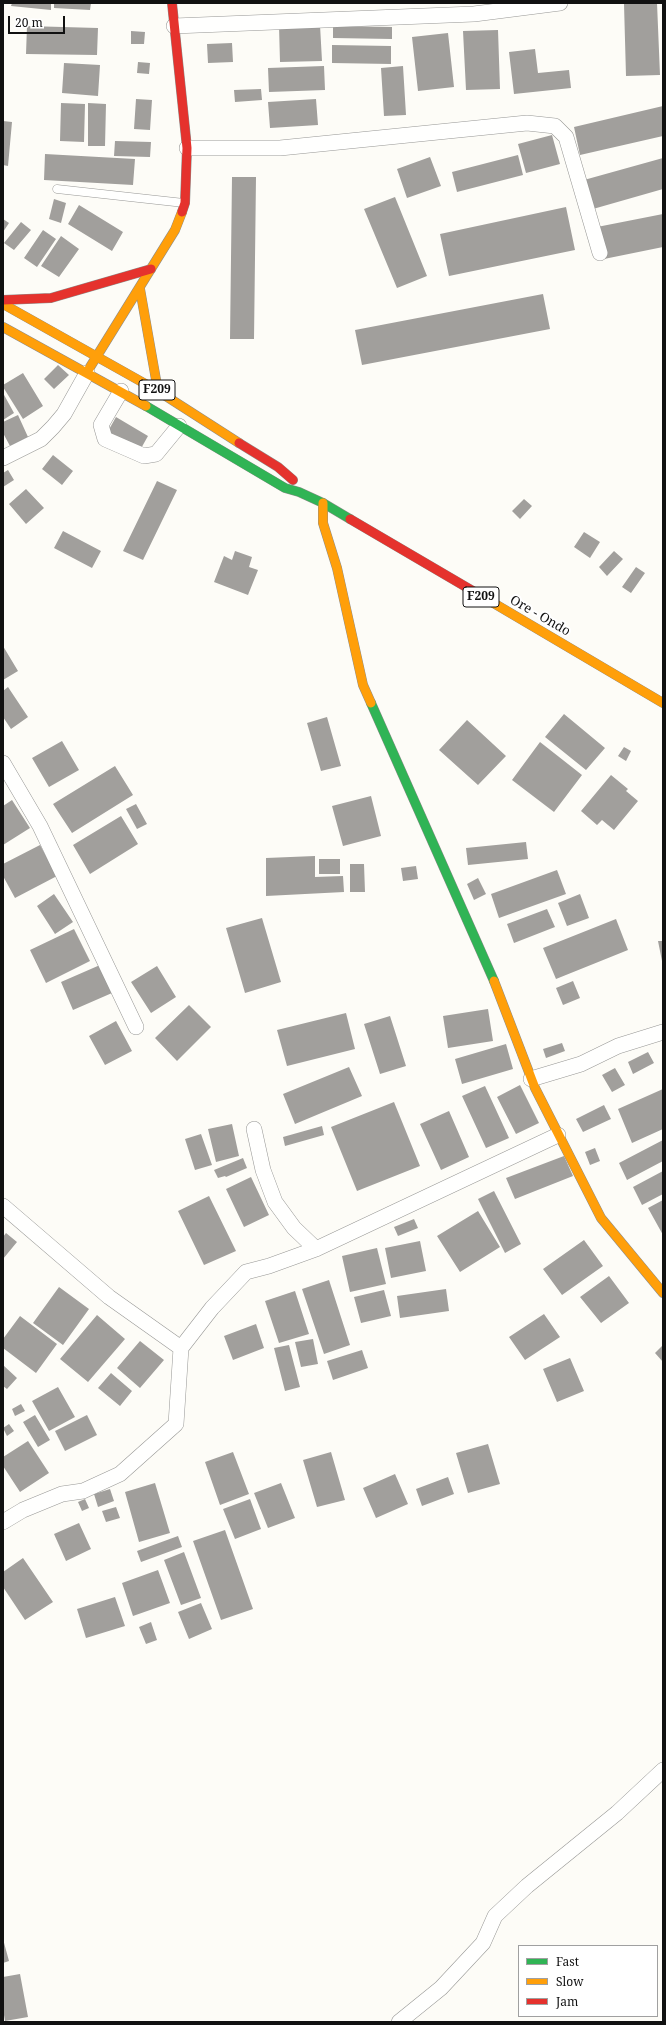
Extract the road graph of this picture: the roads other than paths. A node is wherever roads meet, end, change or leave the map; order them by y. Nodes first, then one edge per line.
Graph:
1 (172, 3) edge
2 (560, 3) edge
3 (174, 26) junction
4 (187, 148) junction
5 (57, 189) dead end
6 (185, 203) junction
7 (600, 253) dead end
8 (151, 269) junction
9 (140, 289) junction
10 (3, 300) edge
11 (3, 304) edge
12 (5, 332) edge
13 (98, 357) junction
14 (87, 373) junction
15 (121, 391) junction
16 (158, 391) junction
17 (179, 426) junction
18 (3, 458) edge
19 (299, 492) junction
20 (323, 504) junction
21 (663, 703) edge
22 (3, 763) edge
23 (136, 1027) dead end
24 (663, 1032) edge
25 (532, 1079) junction
26 (254, 1129) dead end
27 (558, 1135) junction
28 (3, 1206) edge
29 (316, 1249) junction
30 (663, 1293) edge
31 (181, 1348) junction
32 (3, 1522) edge
33 (663, 1770) edge
34 (399, 2022) edge

1 - 3 main road
2 - 3 street
3 - 4 main road
4 - 6 main road
4 - 7 street
5 - 6 lane
6 - 8 main road
8 - 9 main road
8 - 10 main road
9 - 13 main road
9 - 16 main road
11 - 13 main road, F209
12 - 14 main road, F209
13 - 14 main road
13 - 16 main road, F209
14 - 15 main road, F209
14 - 18 street
15 - 17 main road, F209
15 - 17 street
16 - 19 main road, F209
17 - 19 main road, F209
19 - 20 main road, Ore - Ondo / F209
20 - 21 main road, Ore - Ondo / F209
20 - 25 main road
22 - 23 street
24 - 25 street
25 - 27 main road
26 - 29 street
27 - 29 street
27 - 30 main road
28 - 31 street
29 - 31 street
31 - 32 street
33 - 34 street

